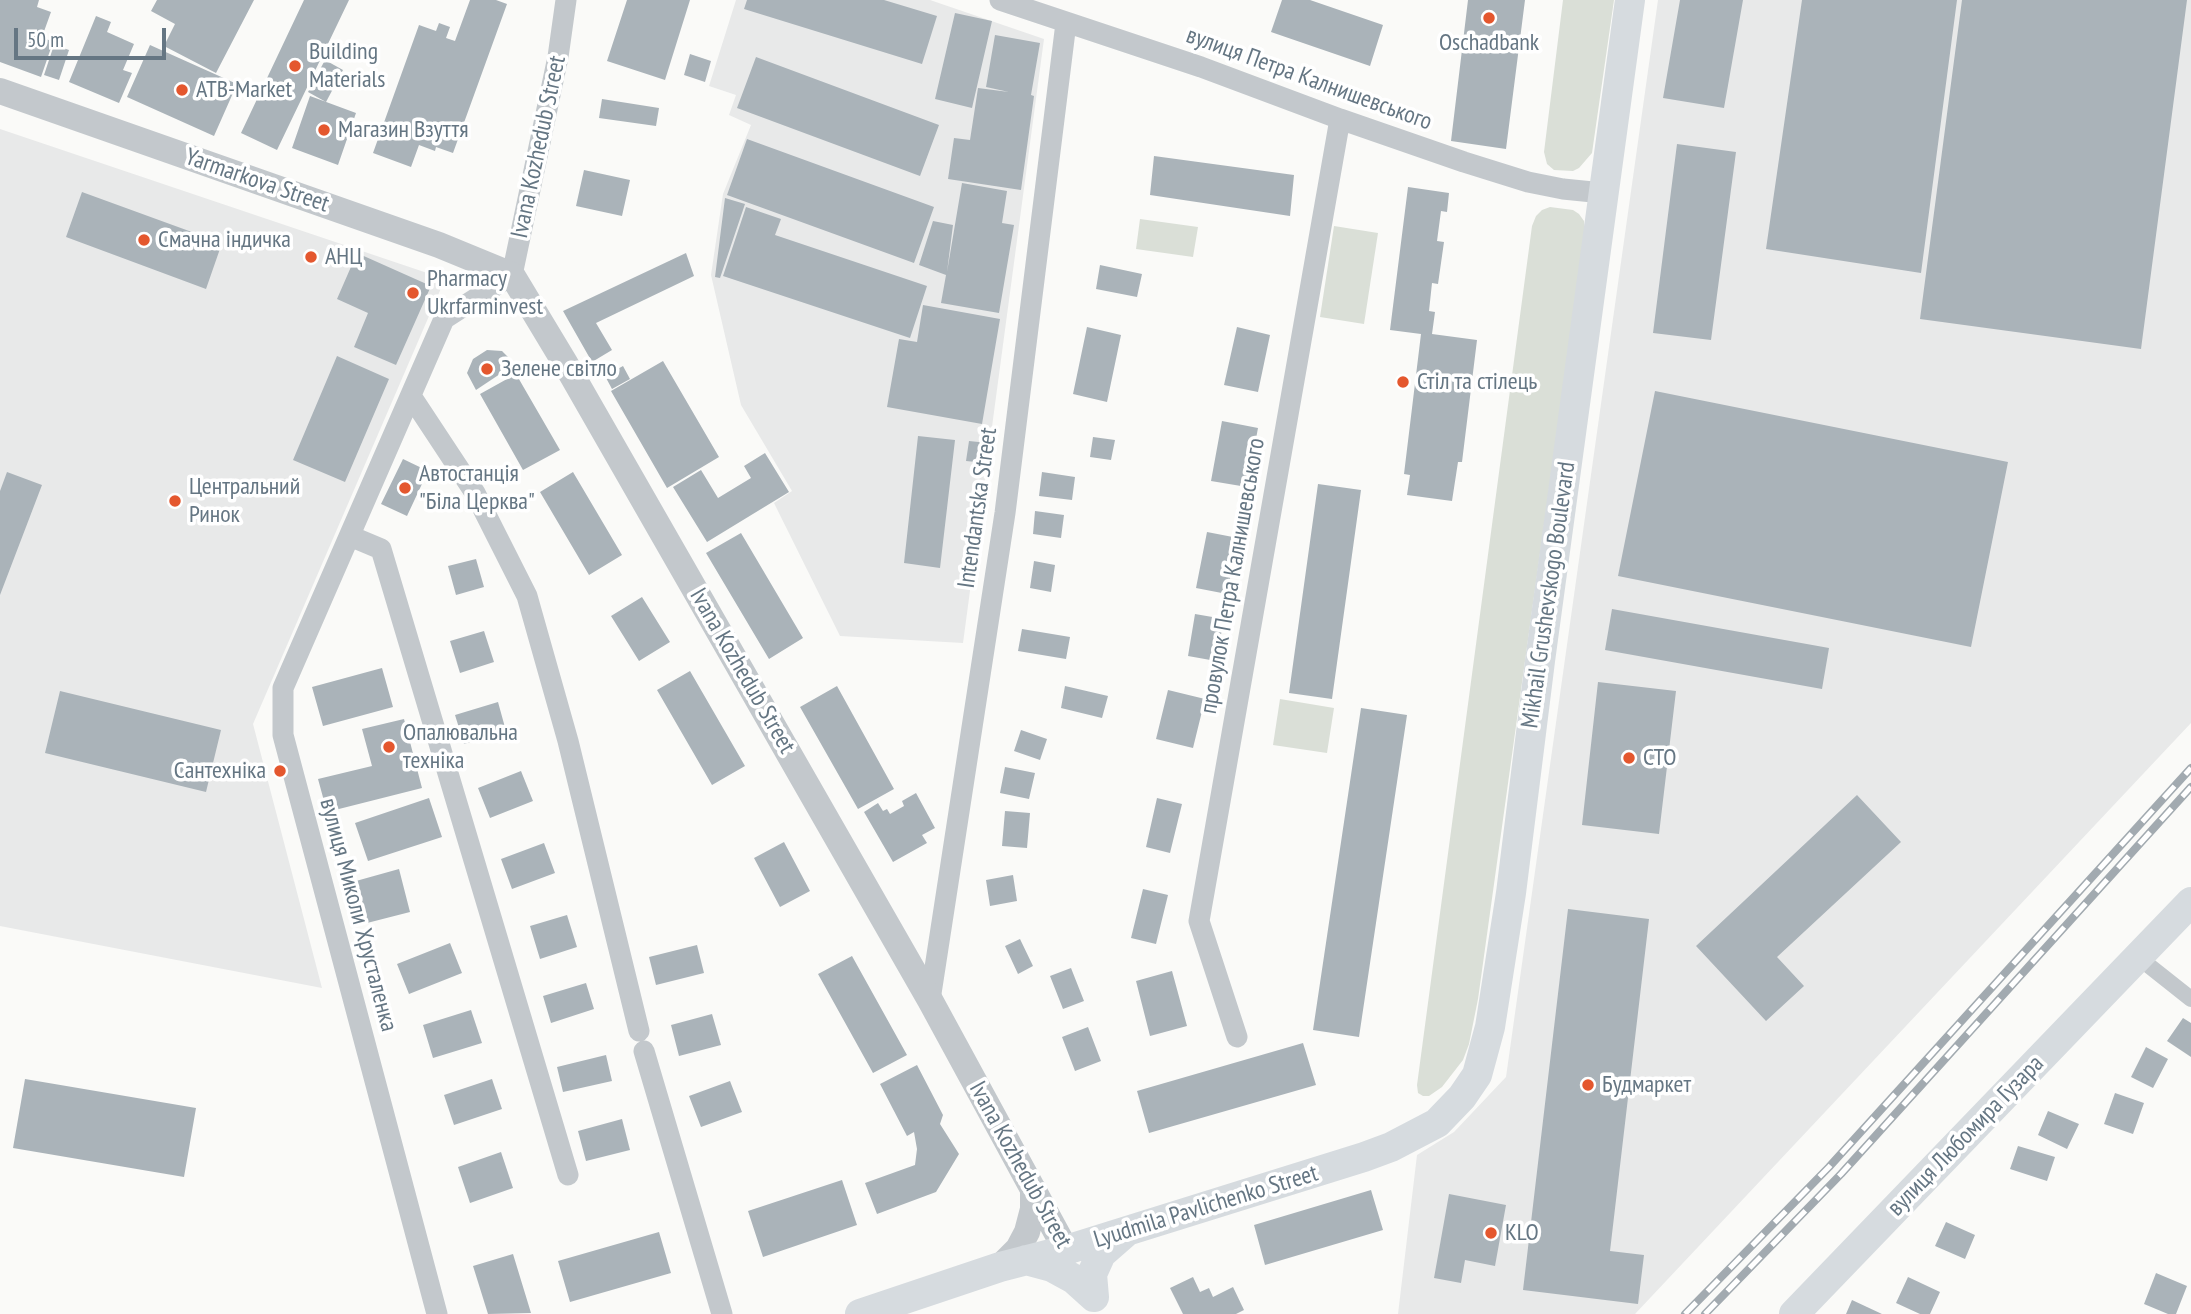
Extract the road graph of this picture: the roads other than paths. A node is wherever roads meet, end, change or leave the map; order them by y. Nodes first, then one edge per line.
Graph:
1 (566, 0) edge
2 (1000, 0) edge
3 (1630, 0) edge
4 (1066, 23) junction
5 (0, 90) edge
6 (1340, 119) junction
7 (1603, 193) junction
8 (512, 275) junction
9 (411, 396) junction
10 (349, 536) junction
11 (2191, 902) edge
12 (2138, 957) junction
13 (2191, 999) edge
14 (930, 1000) junction
15 (1237, 1038) dead end
16 (1391, 1147) joint
17 (568, 1175) dead end
18 (1033, 1189) junction
19 (1046, 1212) junction
20 (1126, 1231) junction
21 (1066, 1250) junction
22 (1013, 1264) junction
23 (1099, 1306) edge
24 (437, 1314) edge
25 (722, 1314) edge
26 (860, 1314) edge
27 (1794, 1314) edge

1 - 8 street, Ivana Kozhedub Street
2 - 4 street, вулиця Петра Калнишевського
3 - 7 main road, Mikhail Grushevskogo Boulevard
4 - 6 street, вулиця Петра Калнишевського
4 - 14 street, Intendantska Street
5 - 8 street, Yarmarkova Street
6 - 7 street, вулиця Петра Калнишевського
6 - 15 street, провулок Петра Калнишевського
7 - 16 main road, Mikhail Grushevskogo Boulevard
8 - 9 street, вулиця Миколи Хрусталенка
8 - 14 street, Ivana Kozhedub Street
9 - 10 street, вулиця Миколи Хрусталенка
9 - 25 street
10 - 17 street
10 - 24 street, вулиця Миколи Хрусталенка
11 - 12 main road, вулиця Любомира Гузара
12 - 13 street
12 - 27 main road, вулиця Любомира Гузара
14 - 18 street, Ivana Kozhedub Street
16 - 20 main road, Lyudmila Pavlichenko Street
18 - 19 street, Ivana Kozhedub Street
18 - 22 street
19 - 20 street
19 - 21 street, Ivana Kozhedub Street
20 - 21 main road, Lyudmila Pavlichenko Street
20 - 23 main road
21 - 22 main road, Lyudmila Pavlichenko Street
21 - 23 main road, Ivana Kozhedub Street
22 - 23 main road
22 - 26 main road, Lyudmila Pavlichenko Street

